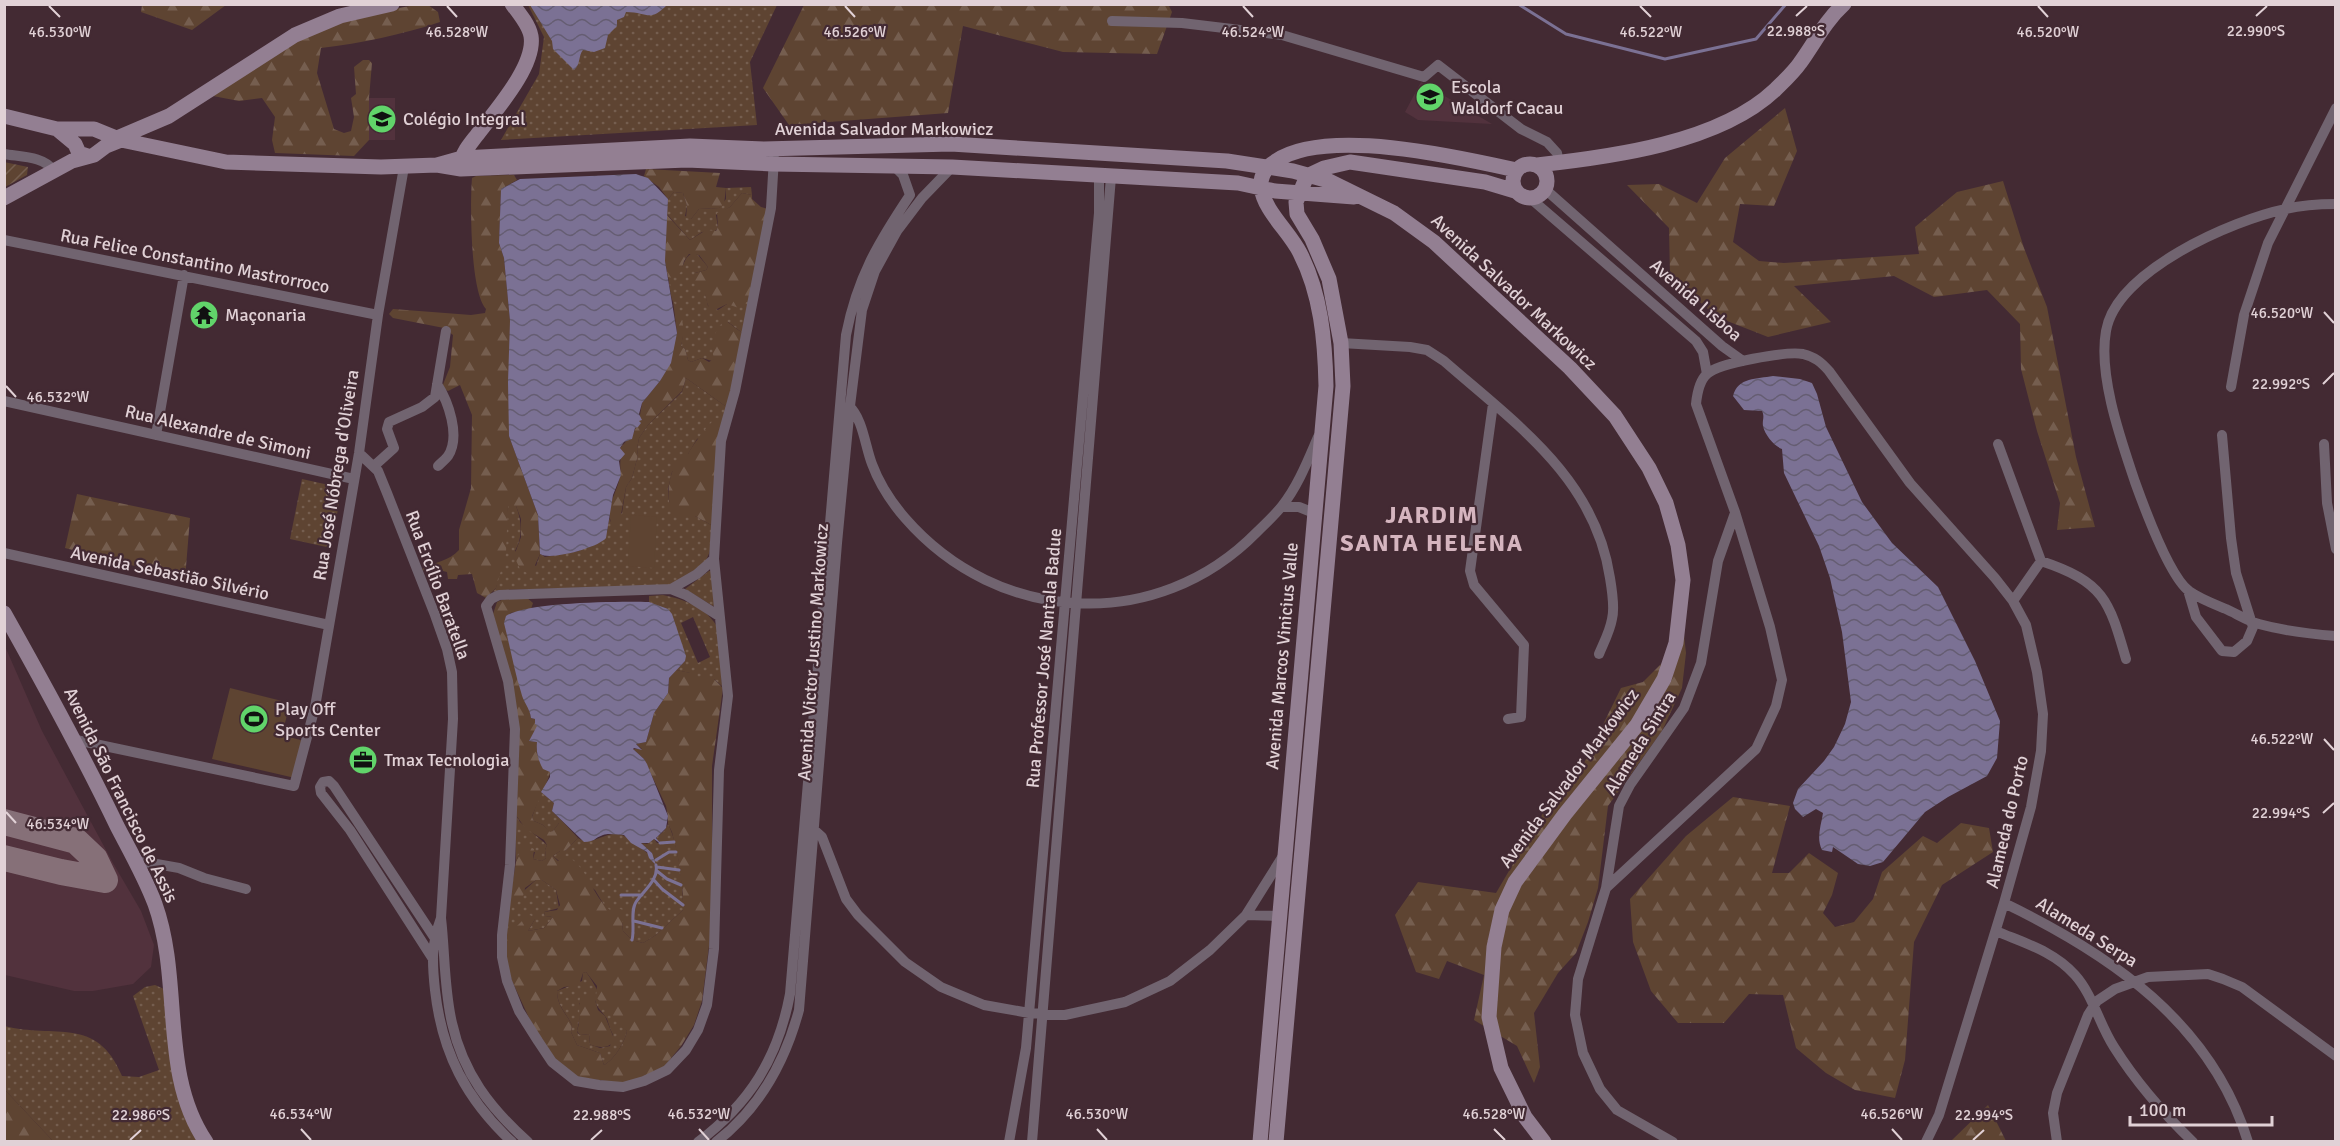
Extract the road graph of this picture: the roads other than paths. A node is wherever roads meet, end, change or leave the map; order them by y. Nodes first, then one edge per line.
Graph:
1 (392, 4) edge
2 (1844, 4) edge
3 (514, 6) edge
4 (1112, 21) dead end
5 (2336, 108) edge
6 (4, 116) edge
7 (147, 127) junction
8 (57, 129) junction
9 (82, 129) junction
10 (100, 133) junction
11 (118, 140) junction
12 (75, 144) junction
13 (150, 145) junction
14 (95, 152) junction
15 (4, 154) edge
16 (774, 156) junction
17 (1159, 158) junction
18 (1566, 162) junction
19 (461, 163) junction
20 (1537, 165) junction
21 (894, 166) junction
22 (404, 167) junction
23 (952, 167) junction
24 (1267, 167) junction
25 (60, 168) junction
26 (1516, 170) junction
27 (1307, 176) junction
28 (1105, 177) junction
29 (1157, 179) junction
30 (1222, 182) junction
31 (1548, 184) junction
32 (1261, 188) junction
33 (1515, 191) junction
34 (1299, 193) junction
35 (910, 195) junction
36 (1363, 197) junction
37 (4, 198) edge
38 (922, 198) junction
39 (1530, 198) junction
40 (1266, 204) junction
41 (2336, 204) edge
42 (2284, 209) junction
43 (4, 240) edge
44 (1627, 263) junction
45 (1616, 274) junction
46 (184, 275) junction
47 (378, 315) junction
48 (446, 331) dead end
49 (1341, 343) junction
50 (1743, 362) junction
51 (1707, 374) junction
52 (437, 384) junction
53 (1326, 386) junction
54 (1343, 386) junction
55 (2231, 387) dead end
56 (4, 401) edge
57 (1493, 404) junction
58 (845, 405) junction
59 (156, 435) junction
60 (1320, 435) junction
61 (2222, 435) dead end
62 (1998, 444) dead end
63 (2324, 444) dead end
64 (358, 453) junction
65 (374, 466) junction
66 (438, 466) dead end
67 (354, 479) junction
68 (1282, 507) junction
69 (1735, 512) junction
70 (1314, 513) junction
71 (2336, 549) edge
72 (4, 553) edge
73 (714, 559) junction
74 (2041, 561) junction
75 (671, 589) junction
76 (2188, 590) junction
77 (2013, 601) junction
78 (1071, 603) junction
79 (4, 613) edge
80 (719, 616) junction
81 (2252, 621) junction
82 (328, 625) junction
83 (2336, 636) edge
84 (1599, 654) dead end
85 (2126, 659) dead end
86 (1508, 719) dead end
87 (76, 740) junction
88 (809, 828) junction
89 (1285, 852) junction
90 (134, 860) junction
91 (1606, 888) junction
92 (246, 889) dead end
93 (2004, 903) junction
94 (1246, 915) junction
95 (1279, 916) junction
96 (441, 918) junction
97 (1996, 931) junction
98 (434, 937) junction
99 (444, 949) junction
100 (432, 958) junction
101 (446, 973) junction
102 (2136, 982) junction
103 (2093, 1006) junction
104 (1029, 1012) junction
105 (1043, 1014) junction
106 (2334, 1057) edge
107 (206, 1142) edge
108 (512, 1142) edge
109 (528, 1142) edge
110 (698, 1142) edge
111 (716, 1142) edge
112 (1009, 1142) edge
113 (1032, 1142) edge
114 (1260, 1142) edge
115 (1276, 1142) edge
116 (1544, 1142) edge
117 (1673, 1142) edge
118 (1926, 1142) edge
119 (2057, 1142) edge
120 (2193, 1142) edge
121 (2248, 1142) edge

1 - 7 street
2 - 18 street
3 - 19 street
4 - 18 street
5 - 42 street
6 - 8 street
7 - 11 street
7 - 13 street
8 - 9 street
8 - 12 street
9 - 10 street
9 - 12 street
10 - 11 street, Avenida Salvador Markowicz
10 - 14 street
11 - 13 street, Avenida Salvador Markowicz
11 - 14 street
12 - 14 street
12 - 25 street
13 - 22 street, Avenida Salvador Markowicz
14 - 25 street
15 - 25 street
16 - 17 street, Avenida Salvador Markowicz
16 - 19 street, Avenida Salvador Markowicz
16 - 21 street, Avenida Salvador Markowicz
16 - 73 street
17 - 24 street, Avenida Salvador Markowicz
17 - 29 street
18 - 20 street
18 - 31 street
19 - 22 street, Avenida Salvador Markowicz
20 - 26 street
20 - 31 street
21 - 23 street, Avenida Salvador Markowicz
21 - 35 street
22 - 47 street, Rua José Nóbrega d'Oliveira
23 - 28 street, Avenida Salvador Markowicz
23 - 38 street, Avenida Victor Justino Markowicz
24 - 26 street
24 - 27 street, Avenida Salvador Markowicz
24 - 32 street
25 - 37 street
26 - 33 street
27 - 33 street
27 - 34 street
27 - 36 street, Avenida Salvador Markowicz
28 - 29 street, Avenida Salvador Markowicz
28 - 78 street, Rua Professor José Nantala Badue
29 - 30 street, Avenida Salvador Markowicz
30 - 32 street, Avenida Salvador Markowicz
30 - 40 street
31 - 39 street
31 - 44 street, Avenida Lisboa
32 - 34 street, Avenida Salvador Markowicz
32 - 40 street, Avenida Marcos Vinicius Valle
33 - 39 street
34 - 36 street, Avenida Salvador Markowicz
34 - 49 street, Avenida Marcos Vinicius Valle
35 - 38 street
35 - 58 street, Avenida Victor Justino Markowicz
36 - 116 street, Avenida Salvador Markowicz
38 - 58 street, Avenida Victor Justino Markowicz
39 - 45 street, Avenida Lisboa
40 - 53 street, Avenida Marcos Vinicius Valle
41 - 42 street
42 - 55 street
42 - 76 street
43 - 46 street, Rua Felice Constantino Mastrorroco
44 - 45 street, Avenida Lisboa
44 - 50 street, Avenida Lisboa
45 - 51 street, Avenida Lisboa
46 - 47 street, Rua Felice Constantino Mastrorroco
46 - 59 street
47 - 64 street, Rua José Nóbrega d'Oliveira
48 - 52 street
49 - 54 street, Avenida Marcos Vinicius Valle
49 - 57 street
50 - 51 street, Alameda do Porto
50 - 77 street, Alameda do Porto
51 - 69 street
52 - 65 street
52 - 66 street
53 - 54 street
53 - 60 street, Avenida Marcos Vinicius Valle
54 - 115 street, Avenida Marcos Vinicius Valle
56 - 59 street, Rua Alexandre de Simoni
57 - 84 street
57 - 86 street
58 - 78 street
58 - 88 street, Avenida Victor Justino Markowicz
59 - 67 street, Rua Alexandre de Simoni
60 - 68 street
60 - 70 street, Avenida Marcos Vinicius Valle
61 - 81 street
62 - 74 street
63 - 71 street
64 - 65 street, Rua Ercílio Baratella
64 - 67 street, Rua José Nóbrega d'Oliveira
65 - 96 street, Rua Ercílio Baratella
67 - 82 street, Rua José Nóbrega d'Oliveira
68 - 70 street
68 - 78 street
69 - 91 street, Alameda Sintra
69 - 91 street
70 - 89 street, Avenida Marcos Vinicius Valle
72 - 82 street, Avenida Sebastião Silvério
73 - 75 street
73 - 80 street
74 - 77 street
74 - 85 street
75 - 80 street
75 - 80 street
76 - 81 street
76 - 81 street
77 - 93 street, Alameda do Porto
78 - 104 street, Rua Professor José Nantala Badue
78 - 105 street, Rua Professor José Nantala Badue
79 - 87 street, Avenida São Francisco de Assis
81 - 83 street
82 - 87 street, Rua José Nóbrega d'Oliveira
87 - 90 street, Avenida São Francisco de Assis
88 - 104 street
88 - 110 street, Avenida Victor Justino Markowicz
88 - 111 street, Avenida Victor Justino Markowicz
89 - 94 street
89 - 95 street, Avenida Marcos Vinicius Valle
90 - 92 street
90 - 107 street, Avenida São Francisco de Assis
91 - 117 street
93 - 97 street, Alameda do Porto
93 - 102 street, Alameda Serpa
94 - 95 street
94 - 105 street
95 - 114 street, Avenida Marcos Vinicius Valle
96 - 98 street
96 - 99 street
97 - 103 street
97 - 118 street, Alameda do Porto
98 - 99 street
98 - 100 street
98 - 100 street
99 - 101 street
100 - 101 street
100 - 108 street
101 - 109 street
102 - 103 street
102 - 106 street
102 - 121 street, Alameda Serpa
103 - 119 street
103 - 120 street
104 - 105 street
104 - 112 street, Rua Professor José Nantala Badue
105 - 113 street, Rua Professor José Nantala Badue

